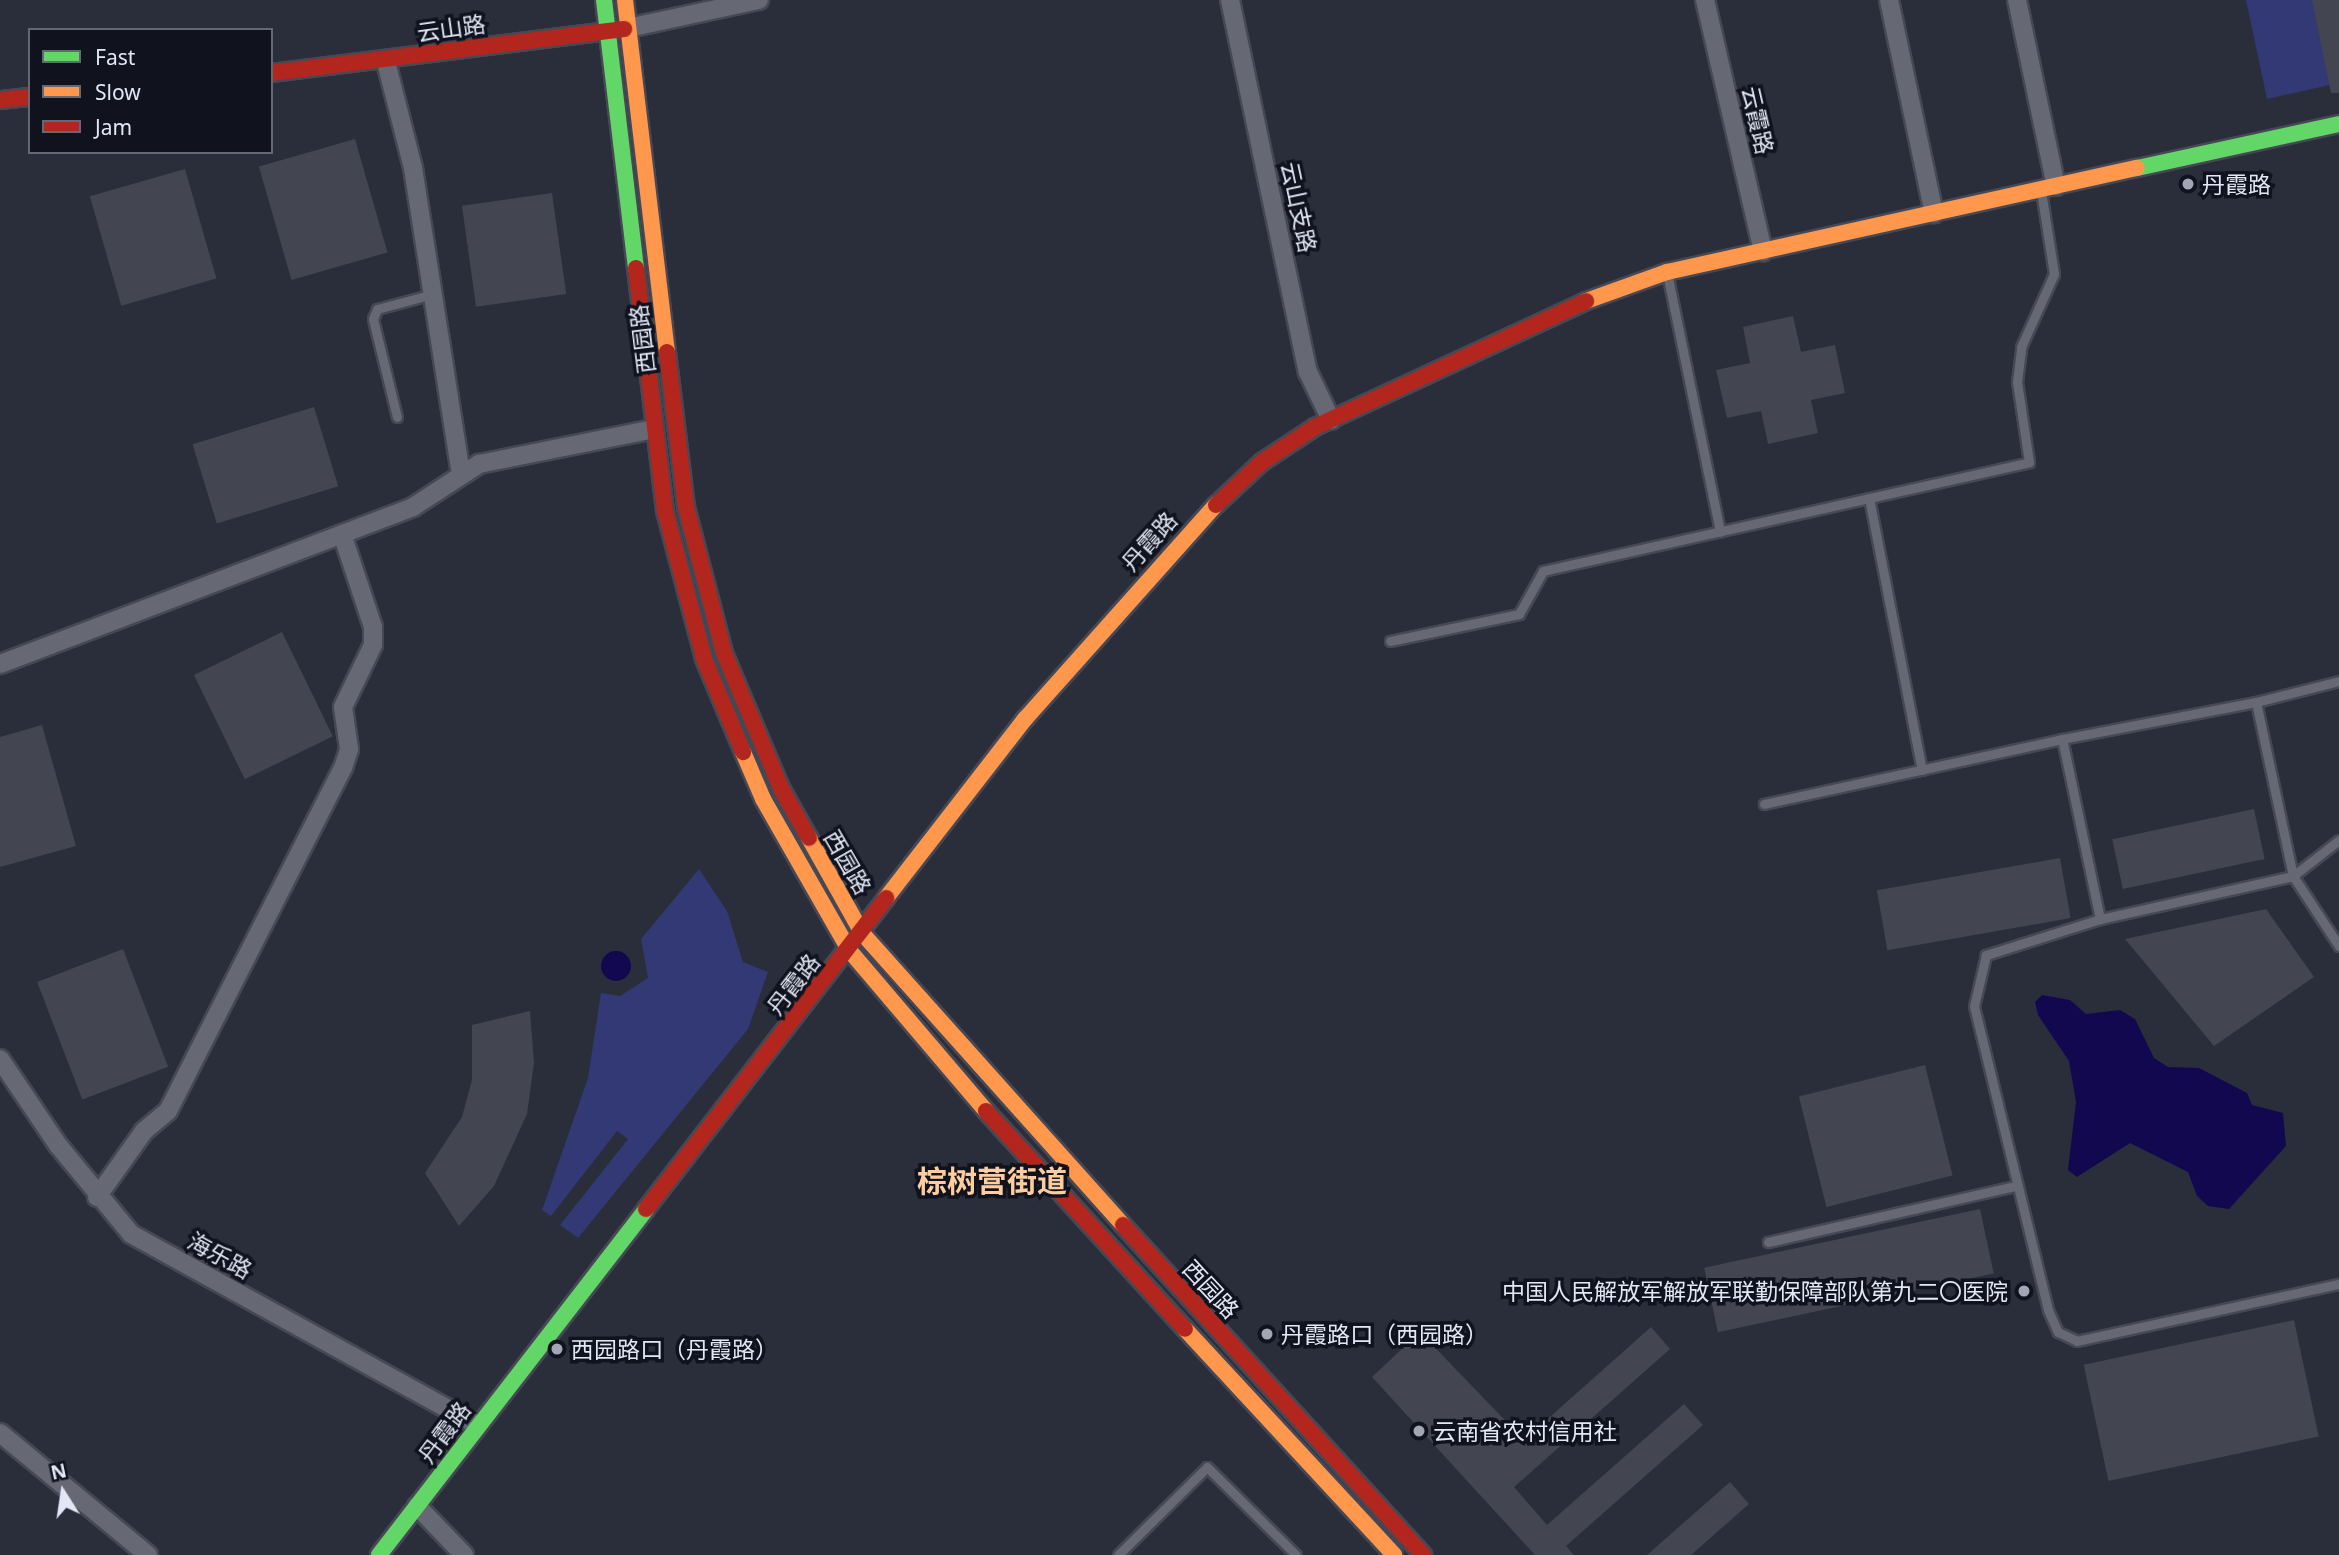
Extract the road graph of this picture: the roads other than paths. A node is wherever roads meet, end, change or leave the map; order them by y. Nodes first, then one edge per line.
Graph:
1 (604, 0) edge
2 (625, 0) edge
3 (759, 0) edge
4 (1230, 0) edge
5 (1705, 0) edge
6 (1889, 0) edge
7 (2017, 0) edge
8 (628, 28) junction
9 (608, 31) junction
10 (386, 62) junction
11 (273, 73) edge
12 (28, 97) edge
13 (0, 100) edge
14 (2339, 124) edge
15 (2049, 188) junction
16 (1934, 213) junction
17 (1763, 251) junction
18 (1667, 272) junction
19 (433, 294) junction
20 (397, 417) dead end
21 (1331, 420) junction
22 (654, 429) junction
23 (461, 474) junction
24 (1869, 498) junction
25 (1720, 531) junction
26 (342, 534) junction
27 (1390, 641) dead end
28 (0, 664) edge
29 (2339, 681) edge
30 (2256, 702) junction
31 (2062, 739) junction
32 (1922, 770) junction
33 (1764, 803) dead end
34 (2339, 840) edge
35 (2293, 876) junction
36 (2101, 919) junction
37 (862, 933) junction
38 (2339, 946) edge
39 (849, 950) junction
40 (0, 1059) edge
41 (2018, 1185) junction
42 (97, 1198) junction
43 (1768, 1242) dead end
44 (2339, 1284) edge
45 (477, 1425) junction
46 (0, 1433) edge
47 (417, 1506) junction
48 (148, 1555) edge
49 (379, 1555) edge
50 (464, 1555) edge
51 (1118, 1555) edge
52 (1296, 1555) edge
53 (1394, 1555) edge
54 (1423, 1555) edge

1 - 9 main road, 西园路
2 - 8 main road, 西园路
3 - 8 street, 云山路
4 - 21 street, 云山支路
5 - 17 street, 云霞路
6 - 16 street
7 - 15 street
8 - 9 main road, 云山路
8 - 37 main road, 西园路
9 - 10 main road, 云山路
9 - 22 main road, 西园路
10 - 11 main road, 云山路
10 - 19 street
12 - 13 main road
14 - 15 main road, 丹霞路
15 - 16 main road, 丹霞路
15 - 24 lane
16 - 17 main road, 丹霞路
17 - 18 main road, 丹霞路
18 - 21 main road, 丹霞路
18 - 25 lane
19 - 20 lane
19 - 23 street
21 - 37 main road, 丹霞路
22 - 23 street
22 - 39 main road, 西园路
23 - 26 street
24 - 25 lane
24 - 32 lane
25 - 27 lane
26 - 28 street
26 - 42 street
29 - 30 lane
30 - 31 lane
30 - 35 lane
31 - 32 lane
31 - 36 lane
32 - 33 lane
34 - 35 lane
35 - 36 lane
35 - 38 lane
36 - 41 lane
37 - 39 main road, 丹霞路
37 - 54 main road, 西园路
39 - 45 main road, 丹霞路
39 - 53 main road, 西园路
40 - 42 street, 海乐路
41 - 43 lane
41 - 44 lane
42 - 45 street, 海乐路
45 - 47 main road, 丹霞路
46 - 48 street
47 - 49 main road, 丹霞路
47 - 50 street
51 - 52 lane

